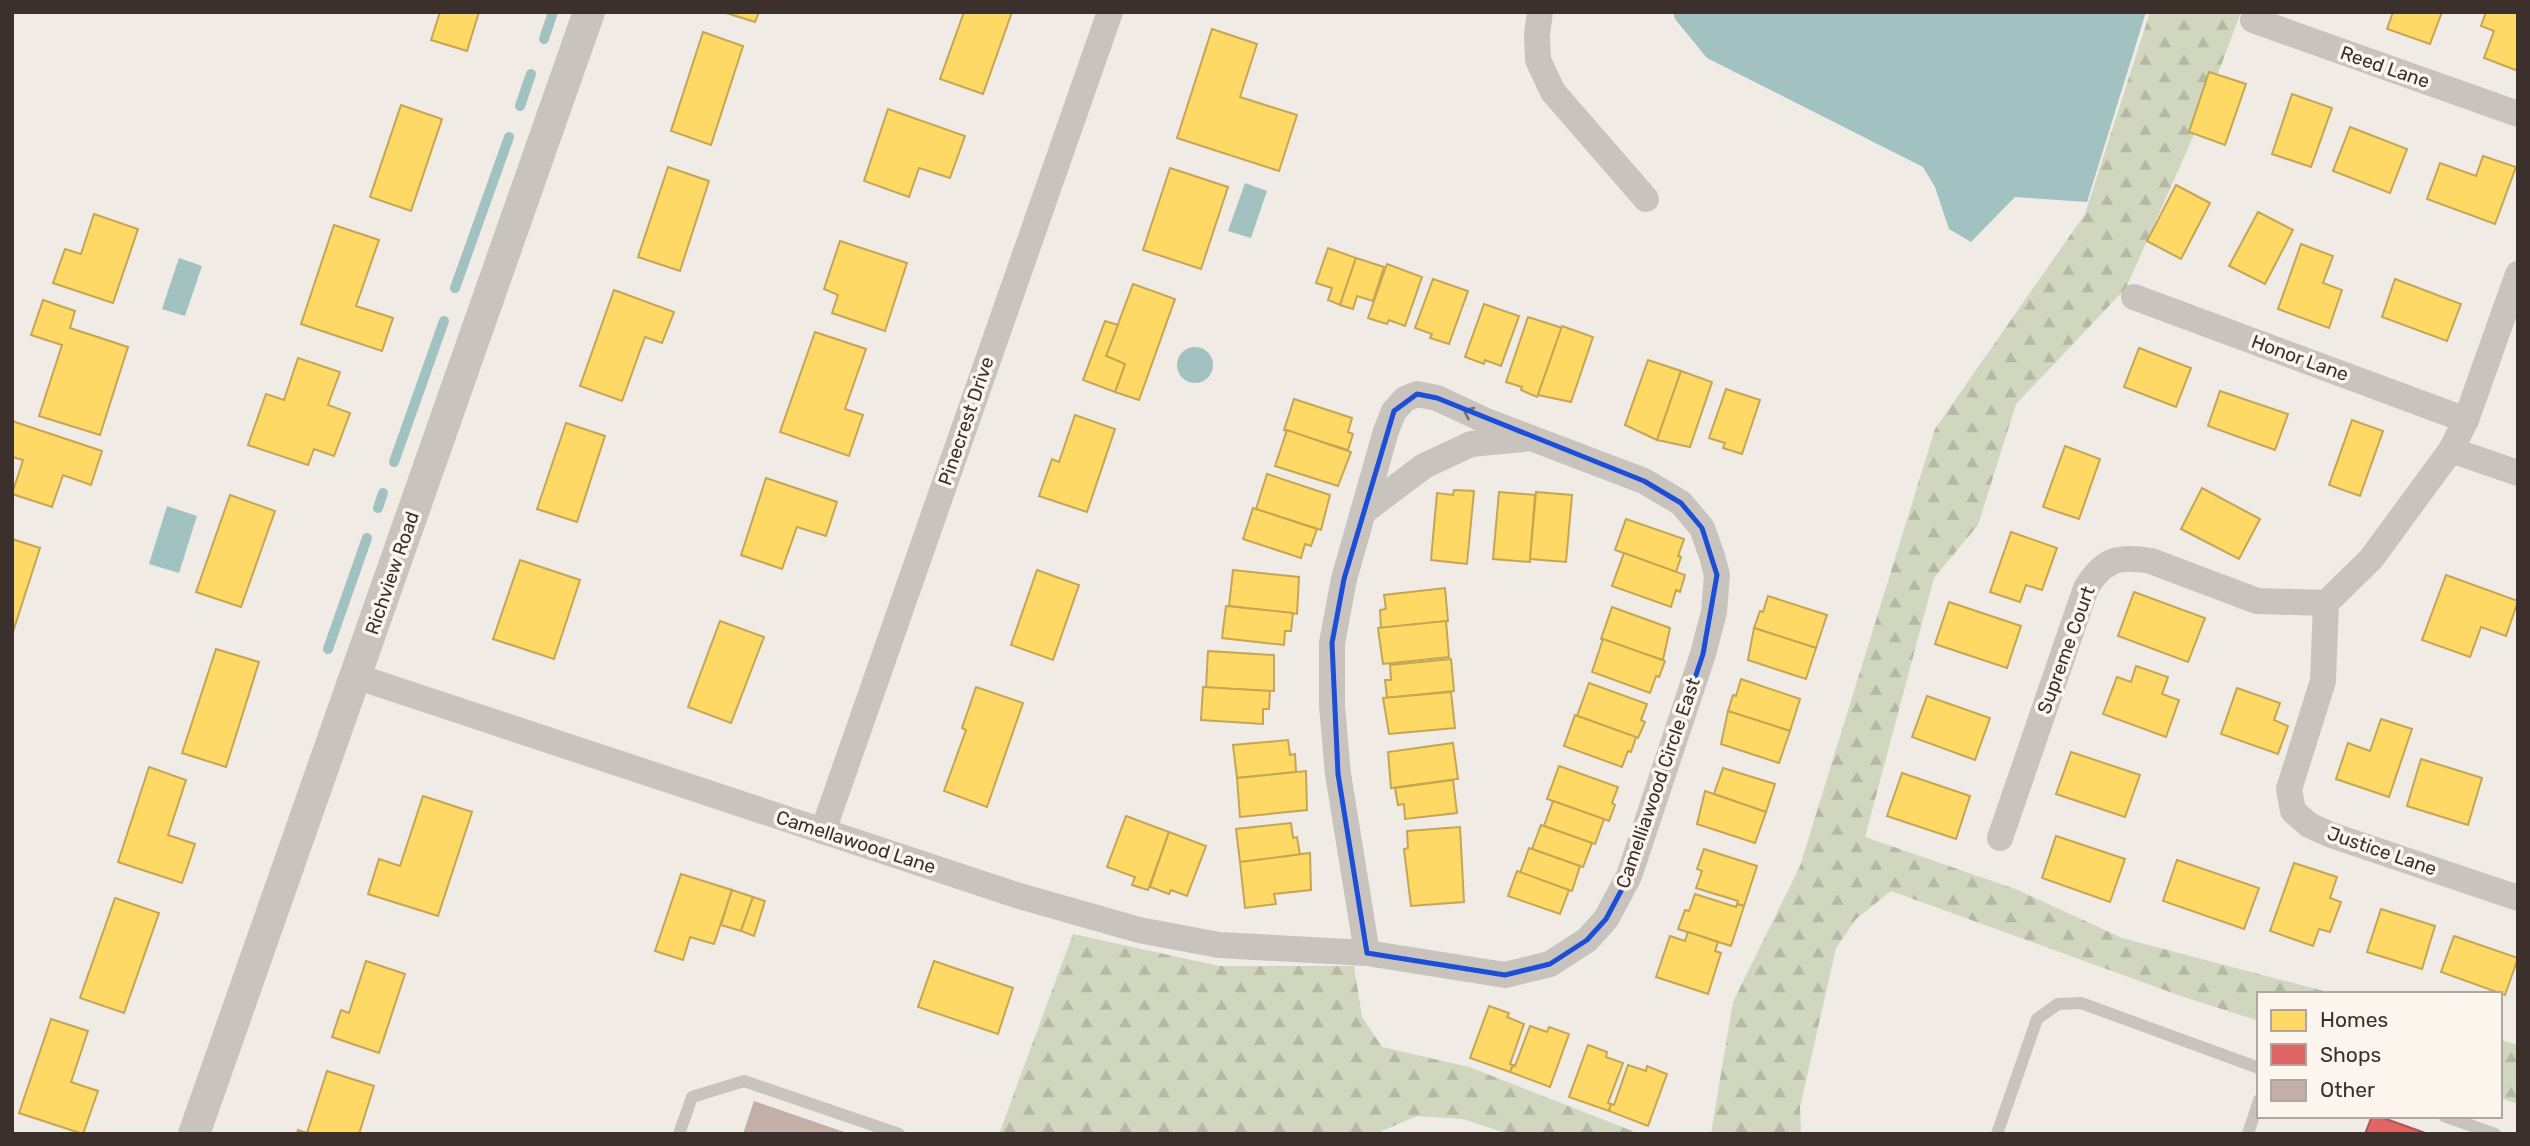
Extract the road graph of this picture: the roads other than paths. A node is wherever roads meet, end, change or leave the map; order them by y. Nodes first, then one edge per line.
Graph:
1 (589, 12) edge
2 (1110, 12) edge
3 (1540, 12) edge
4 (2253, 20) dead end
5 (2518, 114) edge
6 (1646, 200) dead end
7 (2518, 274) edge
8 (2134, 297) dead end
9 (2466, 420) junction
10 (1531, 438) junction
11 (2451, 450) junction
12 (2518, 474) edge
13 (1363, 512) junction
14 (2326, 603) junction
15 (355, 676) junction
16 (822, 831) junction
17 (2000, 838) dead end
18 (2518, 898) edge
19 (1367, 953) junction
20 (2257, 1067) edge
21 (2257, 1106) edge
22 (2450, 1118) edge
23 (194, 1134) edge
24 (679, 1134) edge
25 (900, 1134) edge
26 (1997, 1134) edge
27 (2248, 1134) edge
28 (2495, 1134) edge

1 - 15 street, Richview Road
2 - 16 street, Pinecrest Drive
3 - 6 street
4 - 5 street, Reed Lane
7 - 9 street
8 - 9 street, Honor Lane
9 - 11 street
10 - 13 street
10 -> 13 street, Camelliawood Circle East
10 - 19 street, Camelliawood Circle East
11 - 12 street
11 - 14 street
13 - 19 street
14 - 17 street, Supreme Court
14 - 18 street, Justice Lane
15 - 16 street, Camellawood Lane
15 - 23 street, Richview Road
16 - 19 street, Camellawood Lane
20 - 26 lane
21 - 27 lane
22 - 28 lane
24 - 25 lane

